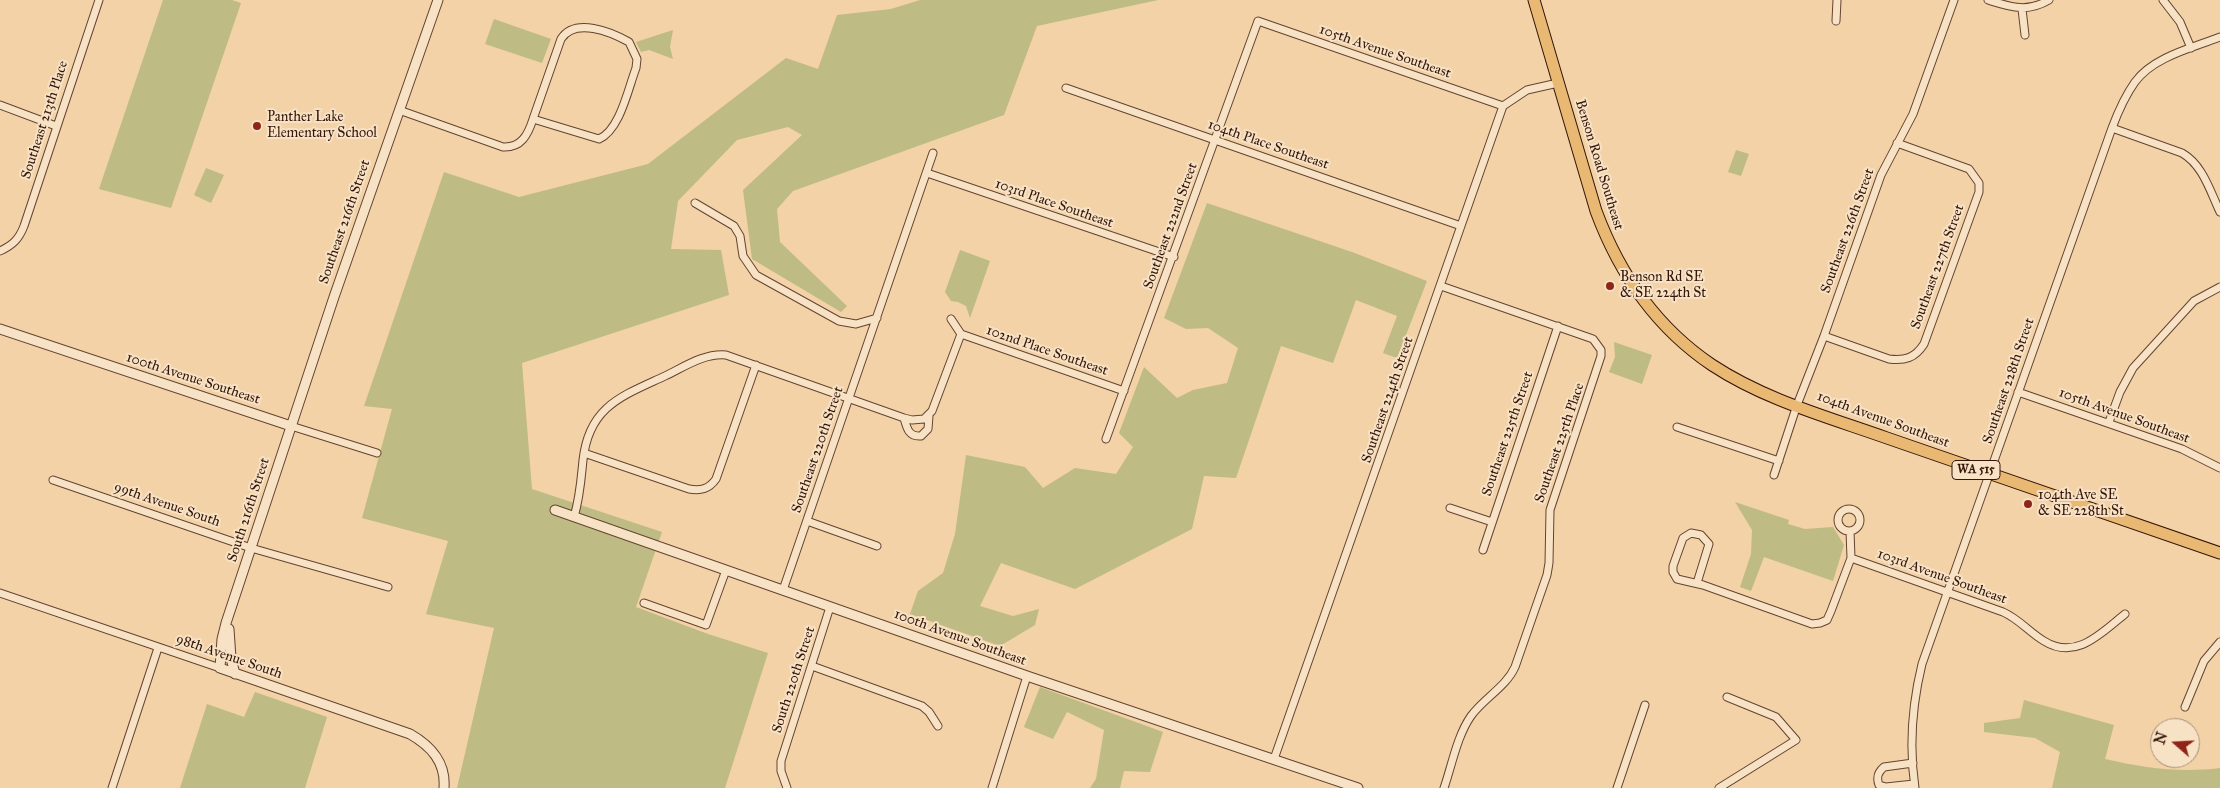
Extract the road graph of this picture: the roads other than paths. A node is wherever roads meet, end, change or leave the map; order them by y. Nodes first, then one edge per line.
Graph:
1 (99, 0) edge
2 (1534, 0) edge
3 (1836, 0) edge
4 (1954, 0) edge
5 (1988, 0) edge
6 (2049, 0) edge
7 (2163, 0) edge
8 (435, 1) edge
9 (2022, 9) junction
10 (1836, 21) dead end
11 (1258, 22) joint
12 (2025, 35) dead end
13 (2220, 37) edge
14 (2191, 48) junction
15 (1558, 82) junction
16 (1066, 88) dead end
17 (0, 105) edge
18 (1503, 106) junction
19 (399, 110) junction
20 (533, 119) junction
21 (56, 126) junction
22 (2112, 128) junction
23 (1216, 139) junction
24 (1897, 143) junction
25 (933, 153) dead end
26 (927, 173) junction
27 (695, 203) dead end
28 (2220, 212) edge
29 (1461, 226) junction
30 (0, 251) edge
31 (1174, 257) junction
32 (1441, 286) junction
33 (2220, 288) edge
34 (877, 318) junction
35 (951, 319) dead end
36 (1558, 326) junction
37 (0, 329) edge
38 (961, 334) junction
39 (1824, 336) junction
40 (756, 365) junction
41 (1736, 380) joint
42 (1124, 390) junction
43 (2018, 392) junction
44 (849, 398) junction
45 (1797, 406) junction
46 (929, 416) junction
47 (904, 418) junction
48 (2109, 422) junction
49 (291, 426) junction
50 (1677, 427) dead end
51 (1106, 439) dead end
52 (377, 453) dead end
53 (584, 453) junction
54 (1779, 461) junction
55 (2220, 468) edge
56 (1989, 474) junction
57 (1774, 475) dead end
58 (53, 480) dead end
59 (1450, 508) dead end
60 (555, 510) dead end
61 (574, 517) junction
62 (806, 521) junction
63 (1492, 522) junction
64 (1850, 531) dead end
65 (877, 546) dead end
66 (251, 548) junction
67 (1483, 550) dead end
68 (2220, 553) edge
69 (1850, 558) junction
70 (726, 570) junction
71 (1697, 583) junction
72 (388, 587) dead end
73 (783, 590) junction
74 (1948, 592) junction
75 (0, 593) edge
76 (233, 602) junction
77 (644, 603) dead end
78 (830, 607) junction
79 (2125, 614) dead end
80 (2220, 642) edge
81 (158, 648) junction
82 (812, 666) junction
83 (220, 668) junction
84 (235, 674) junction
85 (1027, 676) junction
86 (1727, 697) dead end
87 (1646, 705) dead end
88 (2185, 707) dead end
89 (938, 726) dead end
90 (1274, 759) junction
91 (1913, 764) junction
92 (1914, 786) edge
93 (112, 788) edge
94 (444, 788) edge
95 (787, 788) edge
96 (992, 788) edge
97 (1358, 788) edge
98 (1444, 788) edge
99 (1617, 788) edge
100 (1719, 788) edge

1 - 21 street, Southeast 213th Place
2 - 15 main road, Benson Road Southeast
3 - 10 street
4 - 24 street, Southeast 226th Street
5 - 9 street
6 - 9 street
7 - 14 street
8 - 19 street, Southeast 216th Street
9 - 12 street
11 - 18 street, 105th Avenue Southeast
11 - 23 street, Southeast 222nd Street
13 - 14 street, Southeast 228th Street
14 - 22 street, Southeast 228th Street
15 - 18 street
15 - 41 main road, Benson Road Southeast
16 - 23 street, 104th Place Southeast
17 - 21 street
18 - 29 street, Southeast 224th Street
19 - 20 street
19 - 49 street, Southeast 216th Street
20 - 20 street
21 - 30 street, Southeast 213th Place
22 - 28 street
22 - 43 street, Southeast 228th Street
23 - 29 street, 104th Place Southeast
23 - 31 street, Southeast 222nd Street
24 - 39 street, Southeast 226th Street
24 - 39 street, Southeast 227th Street
25 - 26 street, Southeast 220th Street
26 - 31 street, 103rd Place Southeast
26 - 34 street, Southeast 220th Street
27 - 34 street
29 - 32 street, Southeast 224th Street
31 - 42 street, Southeast 222nd Street
32 - 36 street
32 - 90 street, Southeast 224th Street
33 - 48 street
34 - 44 street, Southeast 220th Street
35 - 38 street
36 - 63 street, Southeast 225th Street
36 - 98 street, Southeast 225th Place
37 - 49 street, 100th Avenue Southeast
38 - 42 street, 102nd Place Southeast
38 - 46 street
39 - 45 street, Southeast 226th Street
40 - 44 street
40 - 53 street
40 - 53 street
41 - 45 main road, 104th Avenue Southeast / WA 515
42 - 51 street, Southeast 222nd Street
43 - 48 street, 105th Avenue Southeast
43 - 56 street, Southeast 228th Street
44 - 47 street
44 - 62 street, Southeast 220th Street
45 - 54 street, Southeast 226th Street
45 - 56 main road, 104th Avenue Southeast / WA 515
46 - 47 street
46 - 47 street
48 - 55 street, 105th Avenue Southeast
49 - 52 street, 100th Avenue Southeast
49 - 66 street, South 216th Street
50 - 54 street
53 - 61 street
54 - 57 street, Southeast 226th Street
56 - 68 main road, 104th Avenue Southeast / WA 515
56 - 74 street, Southeast 228th Street
58 - 66 street, 99th Avenue South
59 - 63 street
60 - 61 street, 100th Avenue Southeast
61 - 70 street, 100th Avenue Southeast
62 - 65 street
62 - 73 street, Southeast 220th Street
63 - 67 street, Southeast 225th Street
64 - 69 street
66 - 72 street, 99th Avenue South
66 - 76 street, South 216th Street
69 - 71 street
69 - 74 street, 103rd Avenue Southeast
70 - 73 street, 100th Avenue Southeast
70 - 77 street
71 - 71 street
73 - 78 street, 100th Avenue Southeast
74 - 79 street, 103rd Avenue Southeast
74 - 91 street, Southeast 228th Street
75 - 81 street, 98th Avenue South
76 - 83 street, South 216th Street
76 - 84 street, South 216th Street
78 - 82 street, South 220th Street
78 - 85 street, 100th Avenue Southeast
80 - 88 street
81 - 83 street, 98th Avenue South
81 - 93 street
82 - 89 street
82 - 95 street, South 220th Street
83 - 84 street, 98th Avenue South
84 - 94 street, 98th Avenue South
85 - 90 street, 100th Avenue Southeast
85 - 96 street
86 - 100 street
87 - 99 street
90 - 97 street, 100th Avenue Southeast
91 - 92 street, Southeast 228th Street
91 - 92 street

